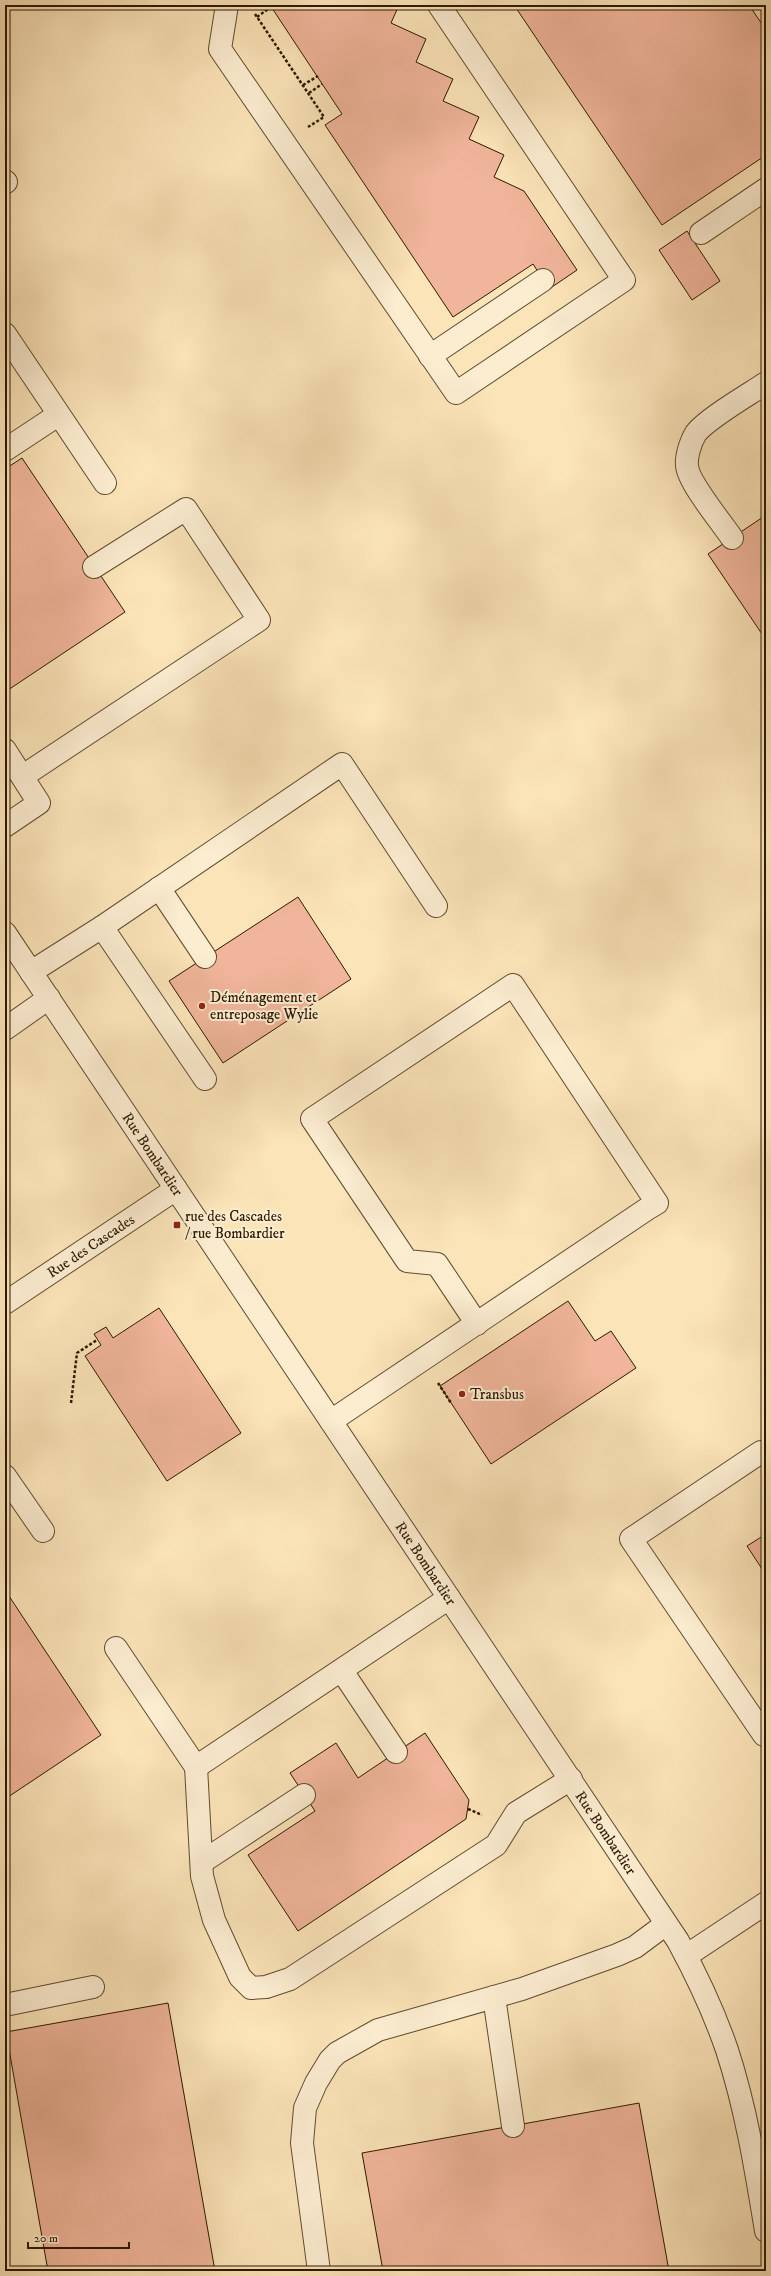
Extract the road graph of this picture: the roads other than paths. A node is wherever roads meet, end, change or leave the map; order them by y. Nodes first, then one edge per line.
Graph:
1 (227, 5) edge
2 (439, 5) edge
3 (766, 189) edge
4 (702, 233) dead end
5 (543, 280) dead end
6 (5, 334) edge
7 (430, 356) junction
8 (766, 383) edge
9 (58, 415) junction
10 (5, 450) edge
11 (104, 483) dead end
12 (732, 538) dead end
13 (94, 567) dead end
14 (5, 750) edge
15 (23, 776) junction
16 (5, 826) edge
17 (159, 888) junction
18 (436, 906) dead end
19 (102, 927) junction
20 (5, 933) edge
21 (205, 957) dead end
22 (31, 972) junction
23 (49, 998) junction
24 (5, 1029) edge
25 (205, 1079) dead end
26 (176, 1189) junction
27 (5, 1303) edge
28 (477, 1324) junction
29 (331, 1421) junction
30 (762, 1452) dead end
31 (5, 1476) edge
32 (43, 1531) dead end
33 (449, 1598) junction
34 (116, 1648) dead end
35 (342, 1671) junction
36 (766, 1734) edge
37 (396, 1752) dead end
38 (196, 1767) junction
39 (570, 1779) junction
40 (304, 1795) dead end
41 (202, 1862) junction
42 (766, 1903) edge
43 (666, 1924) junction
44 (686, 1956) junction
45 (93, 1987) dead end
46 (494, 1997) junction
47 (5, 2005) edge
48 (513, 2126) dead end
49 (766, 2231) edge
50 (319, 2271) edge

1 - 7 street
2 - 7 street
3 - 4 street
5 - 7 street
6 - 9 street
8 - 12 street
9 - 10 street
9 - 11 street
13 - 15 street
14 - 15 street
15 - 16 street
17 - 18 street
17 - 19 street
17 - 21 street
19 - 22 street
19 - 25 street
20 - 22 street, Rue Bombardier
22 - 23 street, Rue Bombardier
23 - 24 street
23 - 26 street, Rue Bombardier
26 - 27 street, Rue des Cascades
26 - 29 street, Rue Bombardier
28 - 28 street
28 - 29 street
29 - 33 street, Rue Bombardier
30 - 36 street
31 - 32 street
33 - 35 street
33 - 39 street, Rue Bombardier
34 - 38 street
35 - 37 street
35 - 38 street
38 - 41 street
39 - 41 street
39 - 43 street, Rue Bombardier
40 - 41 street
42 - 44 street
43 - 44 street, Rue Bombardier
43 - 46 street
44 - 49 street, Rue Bombardier
45 - 47 street
46 - 48 street
46 - 50 street

